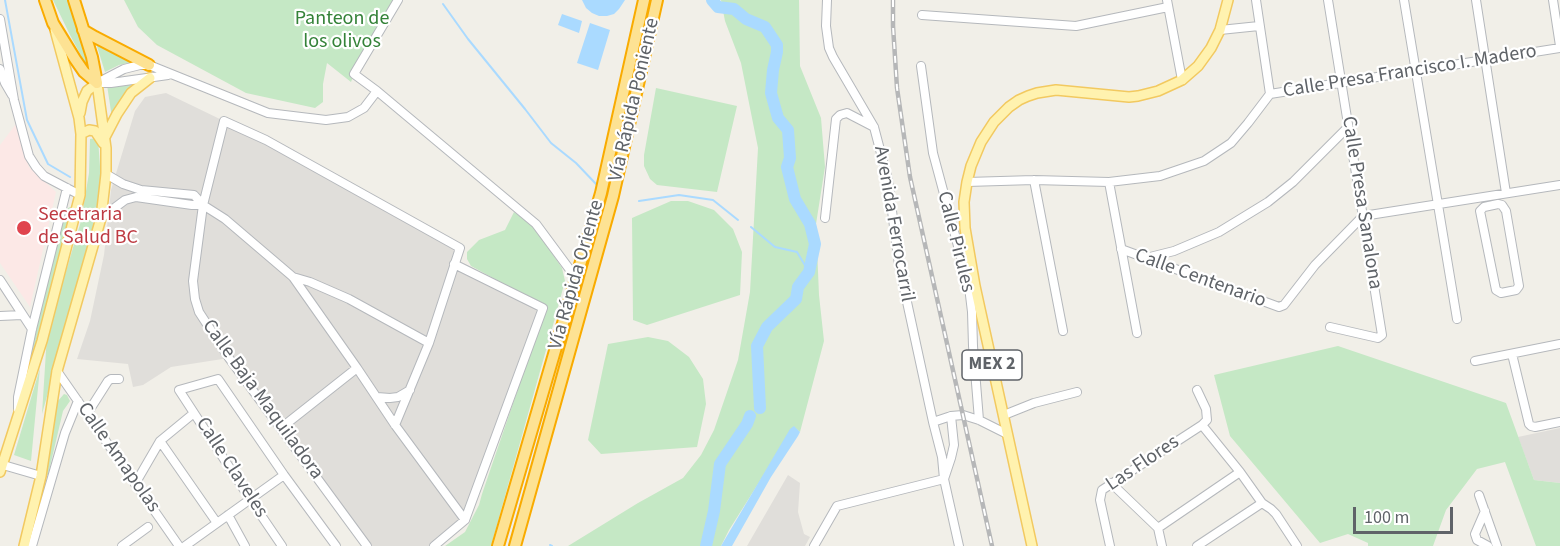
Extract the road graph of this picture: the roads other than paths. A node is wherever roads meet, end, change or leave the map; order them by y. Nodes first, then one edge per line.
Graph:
1 (45, 0) edge
2 (74, 0) edge
3 (398, 0) edge
4 (644, 0) edge
5 (657, 0) edge
6 (826, 0) edge
7 (1228, 0) edge
8 (1256, 0) edge
9 (1328, 0) edge
10 (1404, 0) edge
11 (1476, 0) edge
12 (1553, 0) edge
13 (1168, 4) edge
14 (922, 15) dead end
15 (0, 20) edge
16 (53, 24) junction
17 (1259, 26) junction
18 (83, 30) junction
19 (1220, 30) junction
20 (1560, 47) edge
21 (1485, 60) junction
22 (149, 65) junction
23 (921, 66) dead end
24 (0, 69) edge
25 (1416, 71) junction
26 (170, 74) junction
27 (150, 78) junction
28 (1182, 80) junction
29 (97, 83) junction
30 (1341, 83) junction
31 (377, 91) junction
32 (1270, 94) junction
33 (14, 100) junction
34 (79, 118) junction
35 (874, 127) junction
36 (1348, 128) junction
37 (81, 134) junction
38 (105, 144) junction
39 (106, 174) junction
40 (1034, 180) junction
41 (967, 182) junction
42 (1109, 182) junction
43 (1560, 185) edge
44 (67, 188) junction
45 (1506, 193) junction
46 (80, 195) junction
47 (1490, 196) junction
48 (1438, 204) junction
49 (203, 205) junction
50 (1492, 206) junction
51 (1363, 216) junction
52 (101, 218) junction
53 (825, 218) dead end
54 (1121, 249) junction
55 (1146, 258) junction
56 (454, 264) junction
57 (293, 278) junction
58 (576, 278) junction
59 (0, 280) edge
60 (972, 286) junction
61 (22, 315) junction
62 (0, 316) edge
63 (1456, 319) dead end
64 (1330, 327) dead end
65 (32, 329) junction
66 (1063, 331) dead end
67 (1137, 333) dead end
68 (429, 343) junction
69 (1560, 344) edge
70 (1512, 354) junction
71 (1475, 361) dead end
72 (357, 368) junction
73 (57, 371) junction
74 (119, 379) dead end
75 (410, 390) junction
76 (1197, 390) dead end
77 (1077, 392) dead end
78 (377, 397) junction
79 (78, 401) junction
80 (194, 413) junction
81 (87, 414) junction
82 (1004, 415) junction
83 (951, 416) junction
84 (979, 420) junction
85 (17, 421) junction
86 (933, 422) junction
87 (1560, 422) edge
88 (395, 425) junction
89 (1202, 425) junction
90 (281, 428) junction
91 (1007, 434) junction
92 (160, 441) junction
93 (1, 467) edge
94 (1240, 472) junction
95 (284, 475) junction
96 (41, 476) junction
97 (944, 479) junction
98 (1111, 483) junction
99 (135, 484) junction
100 (1479, 495) dead end
101 (250, 500) junction
102 (1262, 502) junction
103 (1485, 511) junction
104 (228, 515) junction
105 (465, 520) junction
106 (217, 523) junction
107 (148, 527) dead end
108 (1158, 528) junction
109 (24, 546) edge
110 (32, 546) edge
111 (122, 546) edge
112 (179, 546) edge
113 (185, 546) edge
114 (245, 546) edge
115 (282, 546) edge
116 (336, 546) edge
117 (367, 546) edge
118 (434, 546) edge
119 (498, 546) edge
120 (515, 546) edge
121 (814, 546) edge
122 (959, 546) edge
123 (1032, 546) edge
124 (1110, 546) edge
125 (1162, 546) edge
126 (1197, 546) edge
127 (1297, 546) edge
128 (1488, 546) edge
129 (1497, 546) edge

1 - 16 highway
2 - 18 highway
3 - 31 street
4 - 58 highway, Vía Rápida Oriente
5 - 120 highway, Vía Rápida Poniente
6 - 35 street, Avenida Ferrocarril
7 - 19 main road, MEX 2
8 - 17 street
9 - 30 street, Calle Presa Sanalona
10 - 25 street
11 - 21 street
12 - 20 street
13 - 14 street
13 - 28 street
15 - 33 street
16 - 29 highway
16 - 34 main road
17 - 19 street
17 - 32 street
18 - 22 highway
18 - 29 highway
19 - 28 main road, MEX 2
20 - 21 street, Calle Presa Francisco I. Madero
21 - 25 street, Calle Presa Francisco I. Madero
21 - 45 street
22 - 26 street
22 - 29 street
23 - 60 street, Calle Pirules
24 - 33 street
25 - 30 street, Calle Presa Francisco I. Madero
25 - 48 street
26 - 27 street
26 - 31 street
27 - 29 street
27 - 38 main road
28 - 41 main road, MEX 2
29 - 34 main road
29 - 38 main road
30 - 32 street, Calle Presa Francisco I. Madero
30 - 36 street, Calle Presa Sanalona
31 - 58 street
32 - 42 street, Calle Presa Francisco I. Madero
33 - 44 street
34 - 37 main road
35 - 53 street
35 - 86 street, Avenida Ferrocarril
36 - 51 street, Calle Presa Sanalona
36 - 55 street
37 - 38 main road
37 - 46 main road
38 - 39 main road
39 - 49 street
39 - 52 main road
40 - 41 street, Calle Presa Francisco I. Madero
40 - 42 street, Calle Presa Francisco I. Madero
40 - 66 street
41 - 60 main road, MEX 2
42 - 54 street
43 - 45 street
44 - 46 street
44 - 65 street
45 - 47 street
46 - 85 main road
47 - 48 street
47 - 50 street
48 - 51 street
48 - 63 street
49 - 52 street
49 - 56 street, Calle Baja Maquiladora
49 - 57 street
49 - 90 street, Calle Baja Maquiladora
50 - 50 street
51 - 55 street, Calle Centenario
51 - 64 street, Calle Presa Sanalona
52 - 73 main road
54 - 55 street, Calle Centenario
54 - 67 street
56 - 68 street
56 - 105 street
57 - 68 street
57 - 72 street
58 - 119 highway, Vía Rápida Oriente
59 - 61 street
60 - 82 main road, MEX 2
60 - 84 street, Calle Pirules
61 - 62 street
61 - 65 street
65 - 85 street
68 - 75 street
69 - 70 street
70 - 71 street
70 - 87 street
72 - 78 street
72 - 90 street
73 - 79 street, Calle Amapolas
73 - 96 main road
74 - 81 street
75 - 78 street
75 - 88 street
76 - 89 street
77 - 82 street
78 - 88 street
79 - 81 street, Calle Amapolas
79 - 110 street
80 - 92 street
80 - 95 street, Calle Claveles
80 - 101 street, Calle Claveles
81 - 99 street, Calle Amapolas
82 - 91 main road, MEX 2
83 - 84 street
83 - 86 street
83 - 97 street
84 - 91 street
85 - 93 main road
86 - 97 street, Avenida Ferrocarril
88 - 105 street
89 - 94 street
89 - 98 street, Las Flores
90 - 117 street, Calle Baja Maquiladora
91 - 123 main road, MEX 2
92 - 99 street
92 - 106 street
93 - 96 street
94 - 102 street
94 - 108 street
95 - 101 street
95 - 116 street
96 - 109 main road
97 - 121 street
97 - 122 street, Avenida Ferrocarril
98 - 108 street
98 - 124 street, Las Flores
99 - 112 street, Calle Amapolas
100 - 103 street
101 - 104 street
101 - 115 street, Calle Claveles
102 - 126 street
102 - 127 street
103 - 128 street
103 - 129 street
104 - 106 street
104 - 114 street
105 - 118 street
106 - 113 street
107 - 111 street
108 - 125 street

